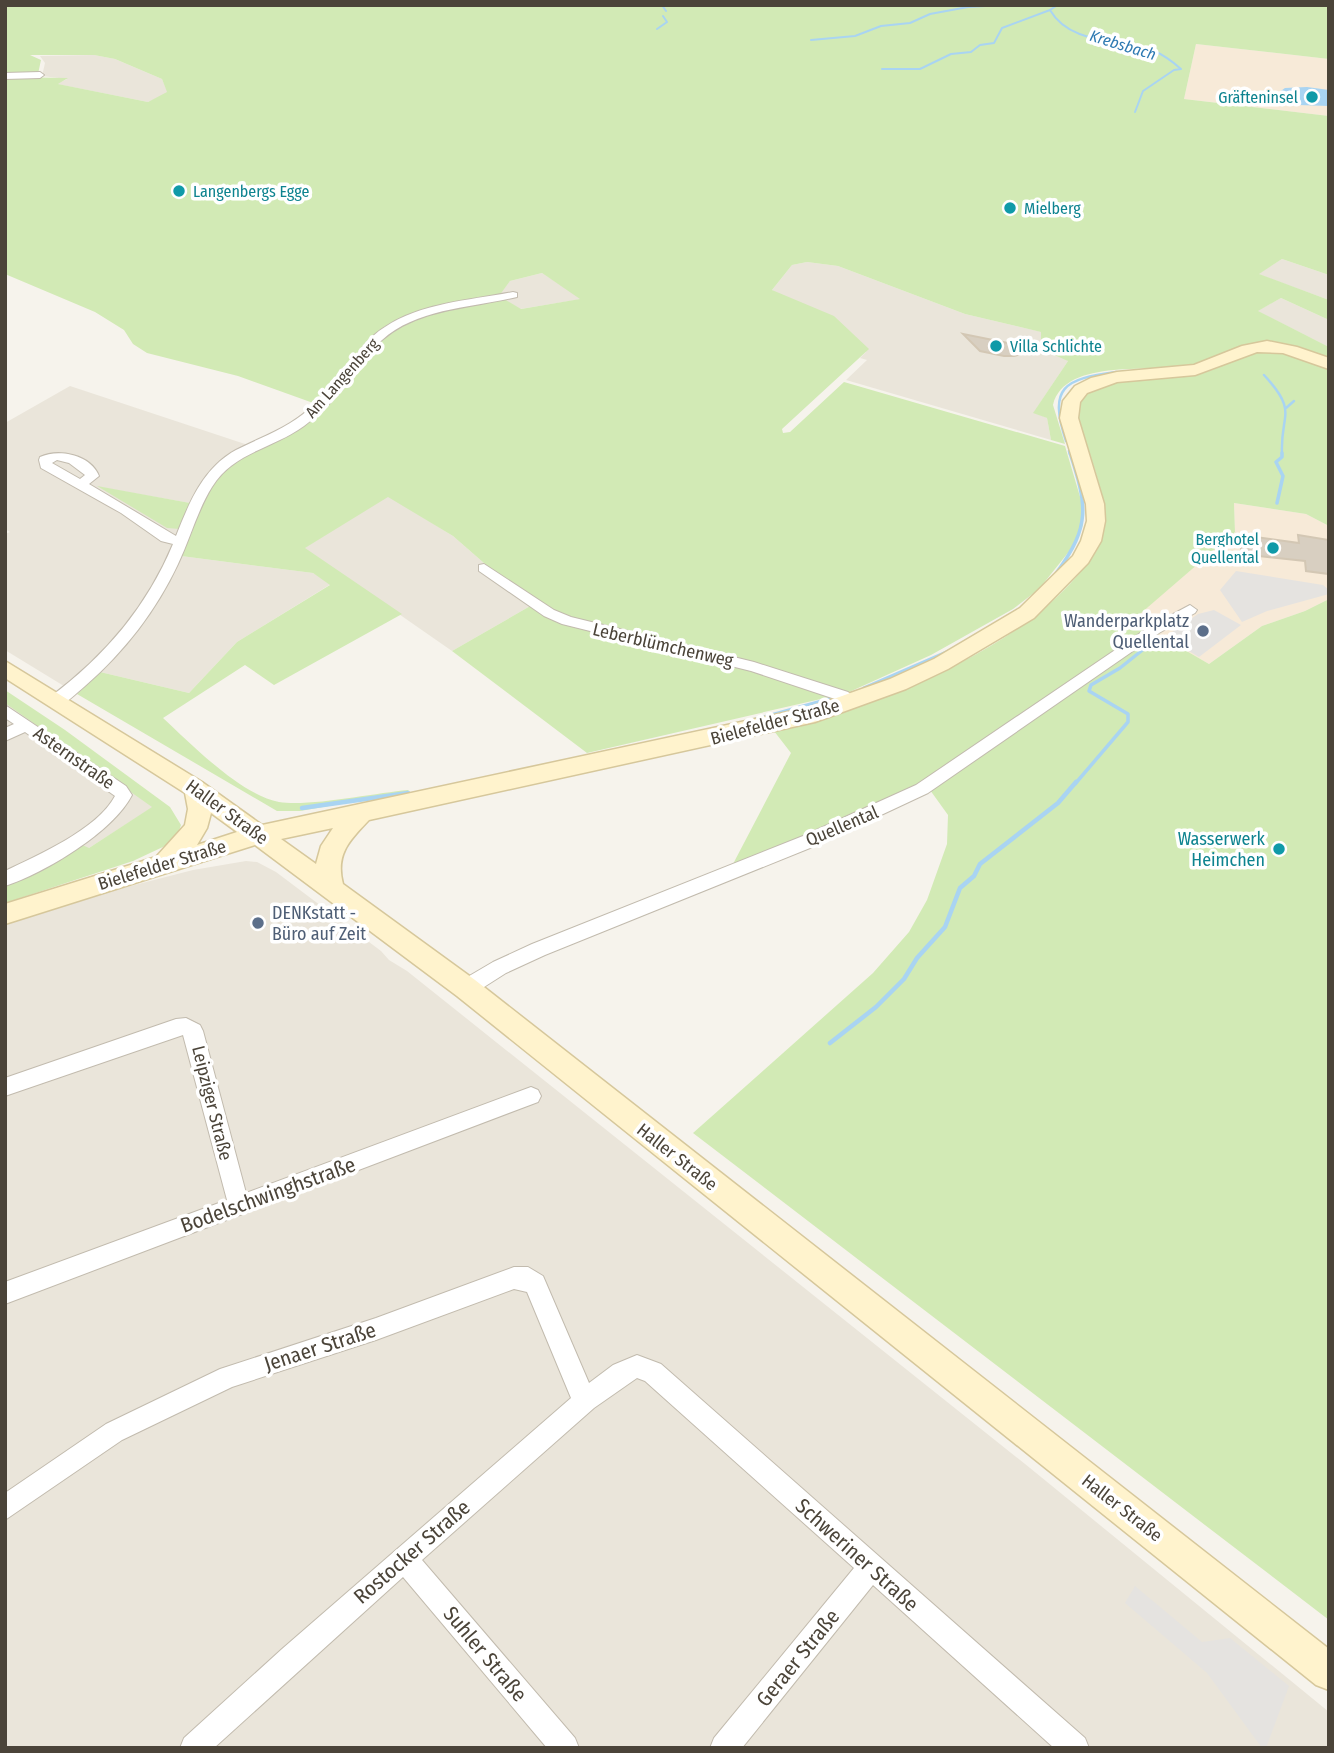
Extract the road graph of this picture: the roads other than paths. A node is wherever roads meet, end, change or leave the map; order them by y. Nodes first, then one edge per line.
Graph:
1 (40, 75) dead end
2 (5, 76) edge
3 (513, 295) dead end
4 (1329, 364) edge
5 (81, 484) dead end
6 (180, 541) junction
7 (484, 568) dead end
8 (1190, 610) dead end
9 (5, 668) edge
10 (55, 701) junction
11 (851, 702) junction
12 (5, 710) edge
13 (26, 725) junction
14 (5, 735) edge
15 (194, 788) junction
16 (361, 814) junction
17 (258, 835) junction
18 (161, 864) junction
19 (5, 879) edge
20 (331, 887) junction
21 (5, 914) edge
22 (466, 988) junction
23 (5, 1087) edge
24 (531, 1096) dead end
25 (239, 1206) junction
26 (5, 1293) edge
27 (637, 1367) joint
28 (586, 1400) junction
29 (5, 1508) edge
30 (405, 1560) junction
31 (871, 1568) junction
32 (1329, 1672) edge
33 (194, 1748) edge
34 (565, 1748) edge
35 (724, 1748) edge
36 (1075, 1748) edge

1 - 2 street
3 - 6 street, Am Langenberg
4 - 11 main road, Bielefelder Straße
5 - 6 street
6 - 10 street, Am Langenberg
7 - 11 street, Leberblümchenweg
8 - 22 street, Quellental
9 - 10 main road, Haller Straße
10 - 15 main road, Haller Straße
11 - 16 main road, Bielefelder Straße
12 - 13 street, Asternstraße
13 - 14 street
13 - 19 street, Asternstraße
15 - 17 main road, Haller Straße
15 - 18 main road
16 - 17 main road, Bielefelder Straße
16 - 20 main road
17 - 18 main road, Bielefelder Straße
17 - 20 main road, Haller Straße
18 - 21 main road, Bielefelder Straße
20 - 22 main road, Haller Straße
22 - 32 main road, Haller Straße
23 - 25 street, Leipziger Straße
24 - 25 street, Bodelschwinghstraße
25 - 26 street, Bodelschwinghstraße
27 - 28 street, Rostocker Straße
27 - 31 street, Schweriner Straße
28 - 29 street, Jenaer Straße
28 - 30 street, Rostocker Straße
30 - 33 street, Rostocker Straße
30 - 34 street, Suhler Straße
31 - 35 street, Geraer Straße
31 - 36 street, Schweriner Straße

